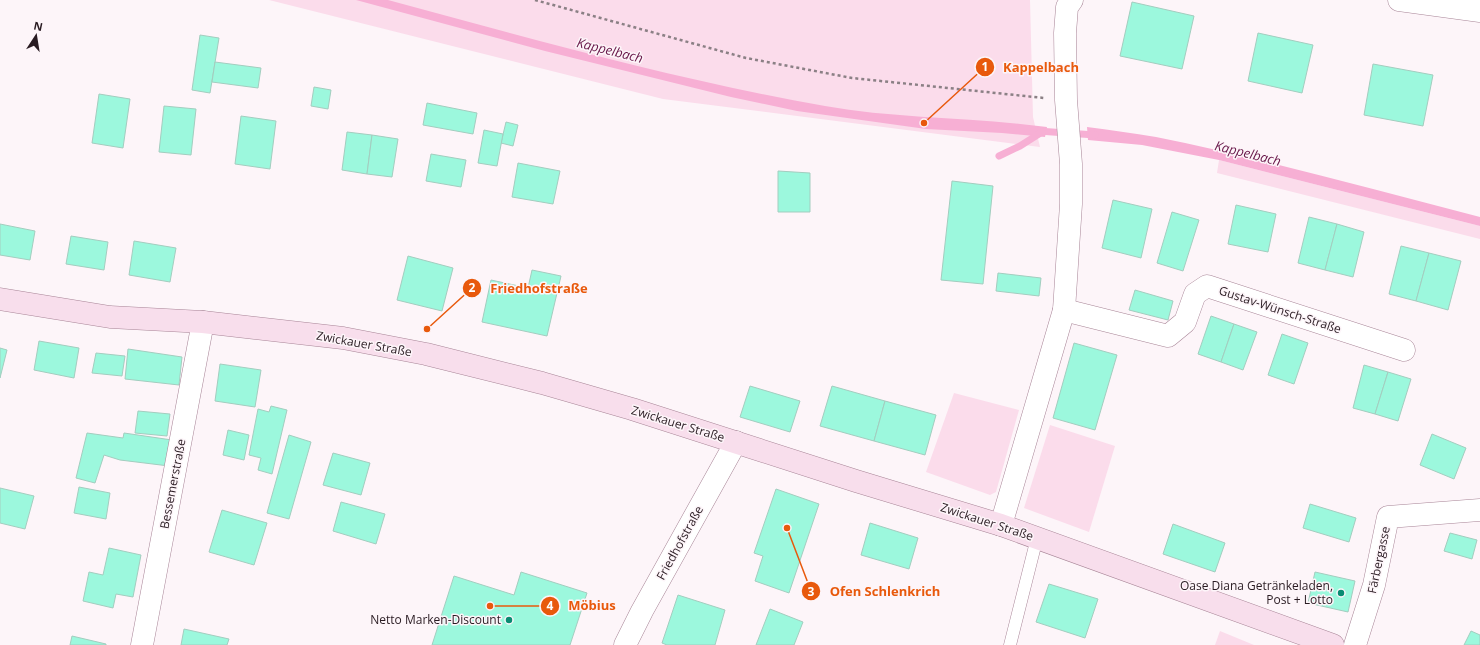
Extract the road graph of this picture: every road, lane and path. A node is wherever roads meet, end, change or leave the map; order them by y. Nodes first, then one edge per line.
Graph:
1 (535, 0) edge
2 (1072, 0) edge
3 (1398, 0) edge
4 (1480, 11) edge
5 (1066, 100) junction
6 (0, 299) edge
7 (1064, 310) junction
8 (203, 322) junction
9 (1404, 350) dead end
10 (736, 442) junction
11 (1480, 510) edge
12 (1001, 525) junction
13 (1037, 538) junction
14 (142, 645) edge
15 (625, 645) edge
16 (1010, 645) edge
17 (1333, 645) edge
18 (1355, 645) edge

1 - 5 path
2 - 5 street
3 - 4 street
5 - 7 street
6 - 8 main road, Zwickauer Straße
7 - 9 street, Gustav-Wünsch-Straße
7 - 12 street
8 - 10 main road, Zwickauer Straße
8 - 14 street, Bessemerstraße
10 - 12 main road, Zwickauer Straße
10 - 15 street, Friedhofstraße
11 - 18 street, Färbergasse
12 - 13 main road, Zwickauer Straße
13 - 16 lane
13 - 17 main road, Zwickauer Straße

